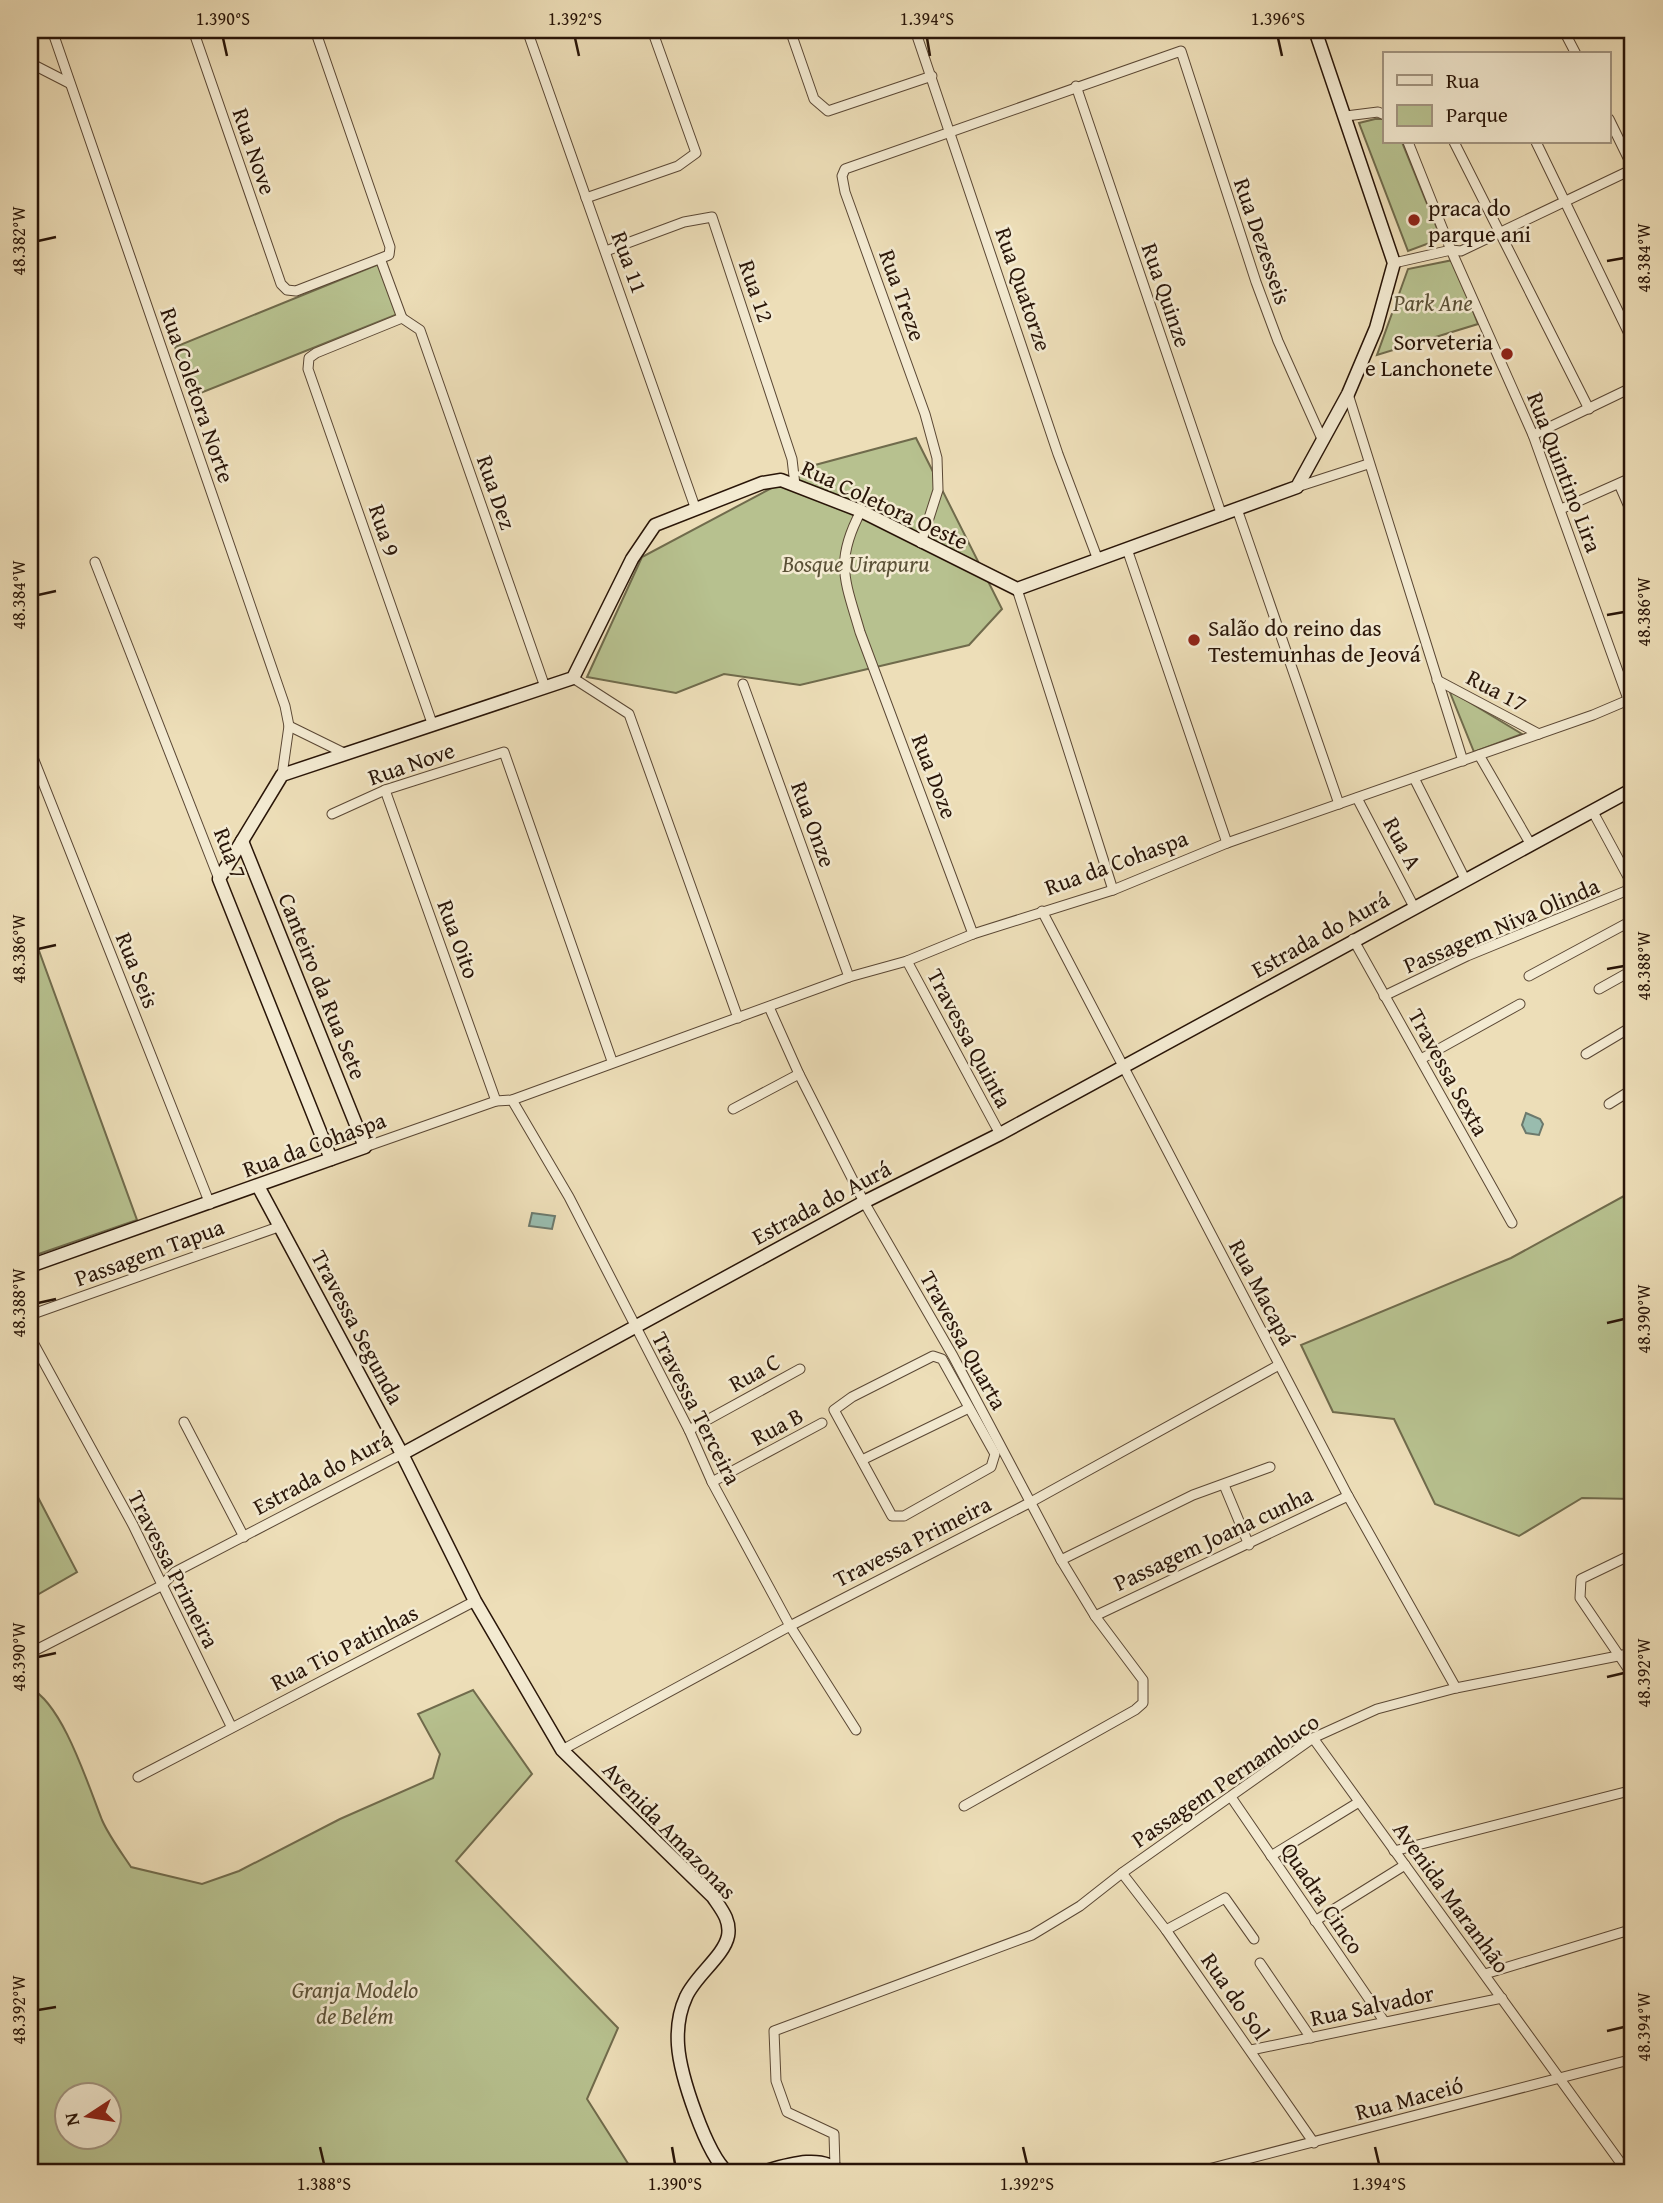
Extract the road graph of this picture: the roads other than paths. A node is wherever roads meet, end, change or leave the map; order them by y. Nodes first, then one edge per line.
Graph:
1 (52, 30) edge
2 (193, 30) edge
3 (315, 30) edge
4 (527, 30) edge
5 (652, 30) edge
6 (790, 30) edge
7 (915, 30) edge
8 (1315, 30) edge
9 (1565, 33) dead end
10 (1575, 52) edge
11 (30, 63) edge
12 (932, 76) junction
13 (69, 83) junction
14 (1076, 86) junction
15 (1383, 114) edge
16 (1346, 116) junction
17 (1610, 121) edge
18 (951, 132) junction
19 (1409, 144) edge
20 (1455, 144) edge
21 (1537, 144) edge
22 (1633, 168) edge
23 (586, 198) junction
24 (1566, 201) junction
25 (1499, 232) junction
26 (1451, 250) junction
27 (606, 251) junction
28 (381, 261) junction
29 (1394, 263) junction
30 (402, 318) junction
31 (1633, 342) edge
32 (1633, 387) edge
33 (1348, 394) junction
34 (1588, 409) junction
35 (1533, 435) junction
36 (1322, 439) junction
37 (1368, 464) junction
38 (1633, 477) edge
39 (1619, 484) junction
40 (795, 485) junction
41 (1297, 487) junction
42 (695, 507) junction
43 (1237, 509) junction
44 (1561, 509) junction
45 (861, 511) junction
46 (1222, 516) junction
47 (1633, 516) edge
48 (921, 543) junction
49 (1127, 549) junction
50 (1098, 560) junction
51 (95, 562) dead end
52 (1017, 589) junction
53 (573, 678) junction
54 (1437, 680) junction
55 (743, 684) dead end
56 (545, 687) junction
57 (1630, 700) edge
58 (1633, 713) edge
59 (432, 723) junction
60 (289, 726) junction
61 (1539, 734) junction
62 (30, 750) edge
63 (344, 753) junction
64 (1479, 755) junction
65 (1463, 761) junction
66 (282, 775) junction
67 (1414, 778) junction
68 (1633, 789) edge
69 (385, 790) junction
70 (1357, 798) junction
71 (1339, 804) junction
72 (1593, 812) junction
73 (332, 814) dead end
74 (242, 841) junction
75 (1227, 844) junction
76 (1531, 845) junction
77 (219, 879) junction
78 (1465, 880) junction
79 (1633, 887) edge
80 (1113, 890) junction
81 (1414, 906) junction
82 (1042, 911) junction
83 (1633, 920) edge
84 (973, 934) junction
85 (1353, 939) junction
86 (907, 961) junction
87 (1633, 970) edge
88 (849, 976) junction
89 (1529, 976) dead end
90 (1599, 989) dead end
91 (1384, 996) junction
92 (1520, 1004) dead end
93 (769, 1007) junction
94 (738, 1018) junction
95 (1633, 1027) edge
96 (1586, 1054) dead end
97 (1421, 1059) junction
98 (612, 1061) junction
99 (1123, 1066) junction
100 (799, 1074) junction
101 (1633, 1089) edge
102 (512, 1100) junction
103 (496, 1101) junction
104 (1609, 1104) dead end
105 (733, 1109) dead end
106 (1000, 1134) junction
107 (365, 1147) junction
108 (331, 1160) junction
109 (258, 1186) junction
110 (864, 1202) junction
111 (210, 1204) junction
112 (1511, 1223) dead end
113 (281, 1226) junction
114 (30, 1266) edge
115 (30, 1315) edge
116 (634, 1326) junction
117 (30, 1337) edge
118 (953, 1356) junction
119 (942, 1359) junction
120 (1279, 1365) junction
121 (800, 1369) dead end
122 (969, 1408) junction
123 (184, 1422) dead end
124 (822, 1423) dead end
125 (689, 1430) junction
126 (402, 1454) junction
127 (862, 1460) junction
128 (1270, 1467) dead end
129 (712, 1482) junction
130 (1224, 1485) junction
131 (1348, 1496) junction
132 (1031, 1502) junction
133 (244, 1537) junction
134 (1249, 1545) junction
135 (1633, 1554) edge
136 (1061, 1560) junction
137 (161, 1586) junction
138 (475, 1601) junction
139 (1095, 1616) junction
140 (790, 1626) junction
141 (30, 1653) edge
142 (1633, 1653) edge
143 (1620, 1657) junction
144 (1633, 1675) edge
145 (1456, 1688) junction
146 (231, 1726) junction
147 (856, 1730) dead end
148 (1313, 1738) junction
149 (562, 1750) junction
150 (138, 1777) dead end
151 (1633, 1790) edge
152 (1231, 1797) junction
153 (1359, 1802) junction
154 (964, 1806) dead end
155 (1394, 1851) junction
156 (1271, 1856) junction
157 (1405, 1865) junction
158 (1122, 1873) junction
159 (1315, 1921) junction
160 (1633, 1929) edge
161 (1166, 1930) junction
162 (1254, 1939) dead end
163 (1260, 1963) dead end
164 (1485, 1974) junction
165 (1502, 1998) junction
166 (1384, 2021) junction
167 (1311, 2038) junction
168 (1251, 2050) junction
169 (1633, 2059) edge
170 (1561, 2078) junction
171 (1314, 2143) junction
172 (838, 2170) edge
173 (728, 2173) edge
174 (759, 2173) edge
175 (1193, 2173) edge
176 (1628, 2173) edge

1 - 13 street, Rua Coletora Norte
2 - 28 street, Rua Nove
3 - 28 street
4 - 23 street, Rua 11
5 - 23 street
6 - 12 street
7 - 12 street, Rua Quatorze
8 - 16 street
9 - 10 street
11 - 13 street
12 - 18 street, Rua Quatorze
13 - 60 street, Rua Coletora Norte
14 - 18 street
14 - 36 street, Rua Dezesseis
14 - 46 street, Rua Quinze
15 - 16 street
16 - 29 street
17 - 22 street
18 - 48 street, Rua Treze
18 - 50 street, Rua Quatorze
19 - 26 street, Rua Quintino Lira
20 - 25 street
21 - 24 street
22 - 24 street
23 - 27 street, Rua 11
24 - 25 street
24 - 31 street
25 - 26 street
25 - 34 street
26 - 29 street
26 - 35 street, Rua Quintino Lira
27 - 40 street, Rua 12
27 - 42 street, Rua 11
28 - 30 street
29 - 33 street
30 - 56 street, Rua Dez
30 - 59 street, Rua 9
32 - 34 street
33 - 36 street
33 - 37 street
34 - 35 street
35 - 44 street, Rua Quintino Lira
36 - 41 street
37 - 41 street
37 - 54 street
38 - 39 street
39 - 44 street
39 - 47 street
40 - 42 street, Rua Coletora Oeste
40 - 45 street, Rua Coletora Oeste
41 - 43 street
42 - 53 street, Rua Coletora Oeste
43 - 46 street
43 - 71 street
44 - 57 street, Rua Quintino Lira
45 - 48 street, Rua Coletora Oeste
45 - 84 street, Rua Doze
46 - 49 street
48 - 52 street, Rua Coletora Oeste
49 - 50 street
49 - 75 street
50 - 52 street
51 - 77 street, Rua 7
52 - 80 street
53 - 56 street
53 - 94 street
54 - 61 street, Rua 17
54 - 65 street
55 - 88 street, Rua Onze
56 - 59 street
57 - 58 street, Rua Quintino Lira
57 - 61 street, Rua da Cohaspa
59 - 63 street
60 - 63 street
60 - 66 street, Rua Coletora Norte
61 - 64 street, Rua da Cohaspa
62 - 111 street, Rua Seis
63 - 66 street
64 - 65 street, Rua da Cohaspa
64 - 76 street
65 - 67 street, Rua da Cohaspa
66 - 74 street
67 - 70 street, Rua da Cohaspa
67 - 78 street
68 - 72 street, Estrada do Aurá
69 - 73 street, Rua Nove
69 - 98 street, Rua Nove
69 - 103 street, Rua Oito
70 - 71 street, Rua da Cohaspa
70 - 81 street, Rua A
71 - 75 street, Rua da Cohaspa
72 - 76 street, Estrada do Aurá
72 - 79 street
74 - 77 street
74 - 107 street, Canteiro da Rua Sete
75 - 80 street, Rua da Cohaspa
76 - 78 street, Estrada do Aurá
77 - 108 street, Rua 7
78 - 81 street, Estrada do Aurá
79 - 91 street, Passagem Niva Olinda
80 - 82 street, Rua da Cohaspa
81 - 85 street, Estrada do Aurá
82 - 84 street, Rua da Cohaspa
82 - 99 street, Rua Macapá
83 - 89 street
84 - 86 street, Rua da Cohaspa
85 - 91 street, Travessa Sexta
85 - 99 street, Estrada do Aurá
86 - 88 street, Rua da Cohaspa
86 - 106 street, Travessa Quinta
87 - 90 street
88 - 93 street, Rua da Cohaspa
91 - 97 street, Travessa Sexta
92 - 97 street
93 - 94 street, Rua da Cohaspa
93 - 100 street, Travessa Quarta
94 - 98 street, Rua da Cohaspa
95 - 96 street
97 - 112 street, Travessa Sexta
98 - 102 street, Rua da Cohaspa
99 - 106 street, Estrada do Aurá
99 - 120 street, Rua Macapá
100 - 105 street
100 - 110 street, Travessa Quarta
101 - 104 street
102 - 103 street, Rua da Cohaspa
102 - 116 street, Travessa Terceira
103 - 107 street, Rua da Cohaspa
106 - 110 street, Estrada do Aurá
107 - 108 street, Rua da Cohaspa
108 - 109 street, Rua da Cohaspa
109 - 111 street, Rua da Cohaspa
109 - 113 street, Travessa Segunda
110 - 116 street, Estrada do Aurá
110 - 118 street, Travessa Quarta
111 - 114 street, Rua da Cohaspa
113 - 115 street, Passagem Tapua
113 - 126 street, Travessa Segunda
116 - 125 street, Travessa Terceira
116 - 126 street, Estrada do Aurá
117 - 137 street, Travessa Primeira
118 - 119 street
118 - 132 street, Travessa Quarta
119 - 122 street
119 - 127 street
120 - 131 street, Rua Macapá
120 - 132 street, Travessa Primeira
121 - 125 street, Rua C
122 - 127 street
122 - 127 street
123 - 133 street
124 - 129 street, Rua B
125 - 129 street, Travessa Terceira
126 - 133 street, Estrada do Aurá
126 - 138 street, Travessa Segunda
128 - 130 street
129 - 140 street, Travessa Terceira
130 - 134 street
130 - 136 street
131 - 134 street, Passagem Joana cunha
131 - 145 street, Rua Macapá
132 - 136 street, Travessa Quarta
132 - 140 street, Travessa Primeira
133 - 137 street, Estrada do Aurá
134 - 139 street, Passagem Joana cunha
135 - 143 street
136 - 139 street, Travessa Quarta
137 - 141 street, Estrada do Aurá
137 - 146 street, Travessa Primeira
138 - 146 street, Rua Tio Patinhas
138 - 149 street, Avenida Amazonas
139 - 154 street, Travessa Quarta
140 - 147 street, Travessa Terceira
140 - 149 street, Travessa Primeira
142 - 143 street, Passagem Pernambuco
143 - 144 street
143 - 145 street, Passagem Pernambuco
145 - 148 street, Passagem Pernambuco
146 - 150 street
148 - 152 street, Passagem Pernambuco
148 - 153 street, Avenida Maranhão
149 - 173 street, Avenida Amazonas
151 - 155 street
152 - 156 street, Quadra Cinco
152 - 158 street, Passagem Pernambuco
153 - 155 street, Avenida Maranhão
153 - 156 street
155 - 157 street, Avenida Maranhão
156 - 159 street, Quadra Cinco
157 - 159 street
157 - 164 street, Avenida Maranhão
158 - 161 street, Rua do Sol
158 - 172 street, Passagem Pernambuco
159 - 166 street, Quadra Cinco
160 - 164 street
161 - 162 street
161 - 168 street, Rua do Sol
163 - 167 street
164 - 165 street, Avenida Maranhão
165 - 166 street, Rua Salvador
165 - 170 street, Avenida Maranhão
166 - 167 street, Rua Salvador
167 - 168 street, Rua Salvador
168 - 171 street, Rua do Sol
169 - 170 street, Rua Maceió
170 - 171 street, Rua Maceió
170 - 176 street, Avenida Maranhão
171 - 175 street, Rua Maceió
172 - 174 street

